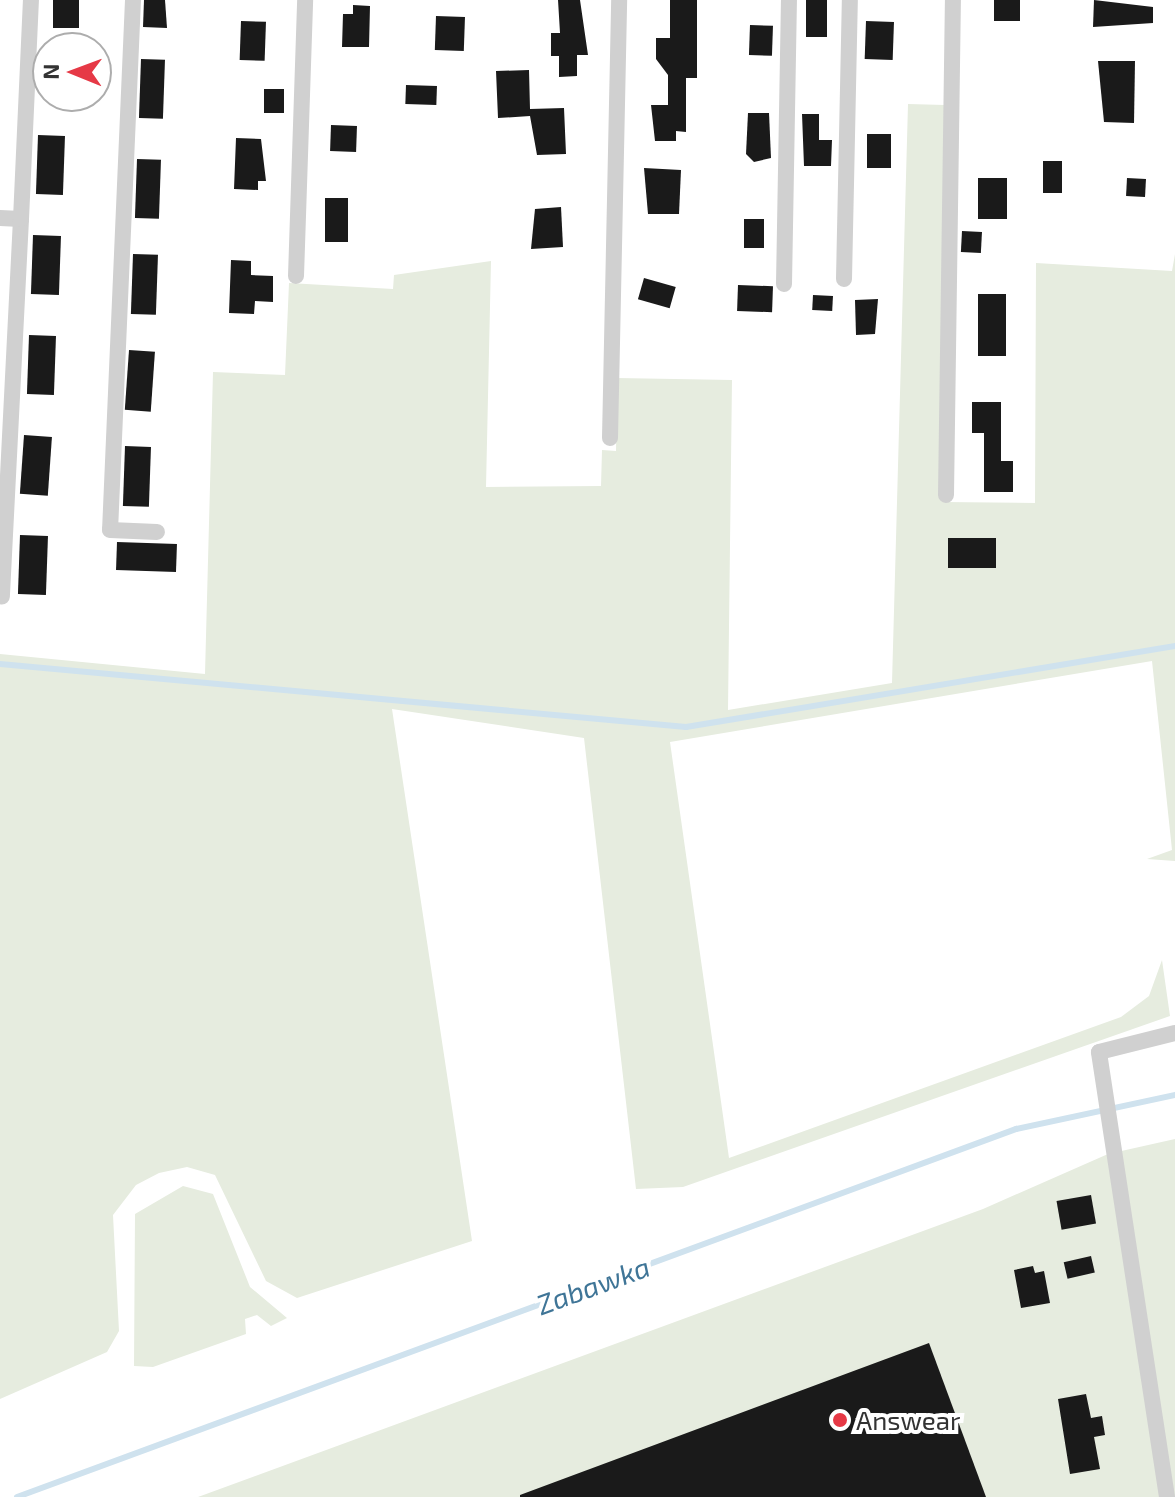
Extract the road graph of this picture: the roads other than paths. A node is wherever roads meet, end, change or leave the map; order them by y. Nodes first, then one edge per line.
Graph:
1 (31, 0) edge
2 (133, 0) edge
3 (305, 0) edge
4 (619, 0) edge
5 (789, 0) edge
6 (850, 0) edge
7 (953, 0) edge
8 (0, 218) edge
9 (21, 219) junction
10 (296, 276) dead end
11 (844, 279) dead end
12 (784, 284) dead end
13 (610, 438) dead end
14 (946, 495) dead end
15 (157, 532) dead end
16 (2, 597) dead end
17 (1175, 1033) edge
18 (1167, 1497) edge

1 - 9 street
2 - 15 street
3 - 10 street
4 - 13 street
5 - 12 street
6 - 11 street
7 - 14 street
8 - 9 street
9 - 16 street
17 - 18 street

